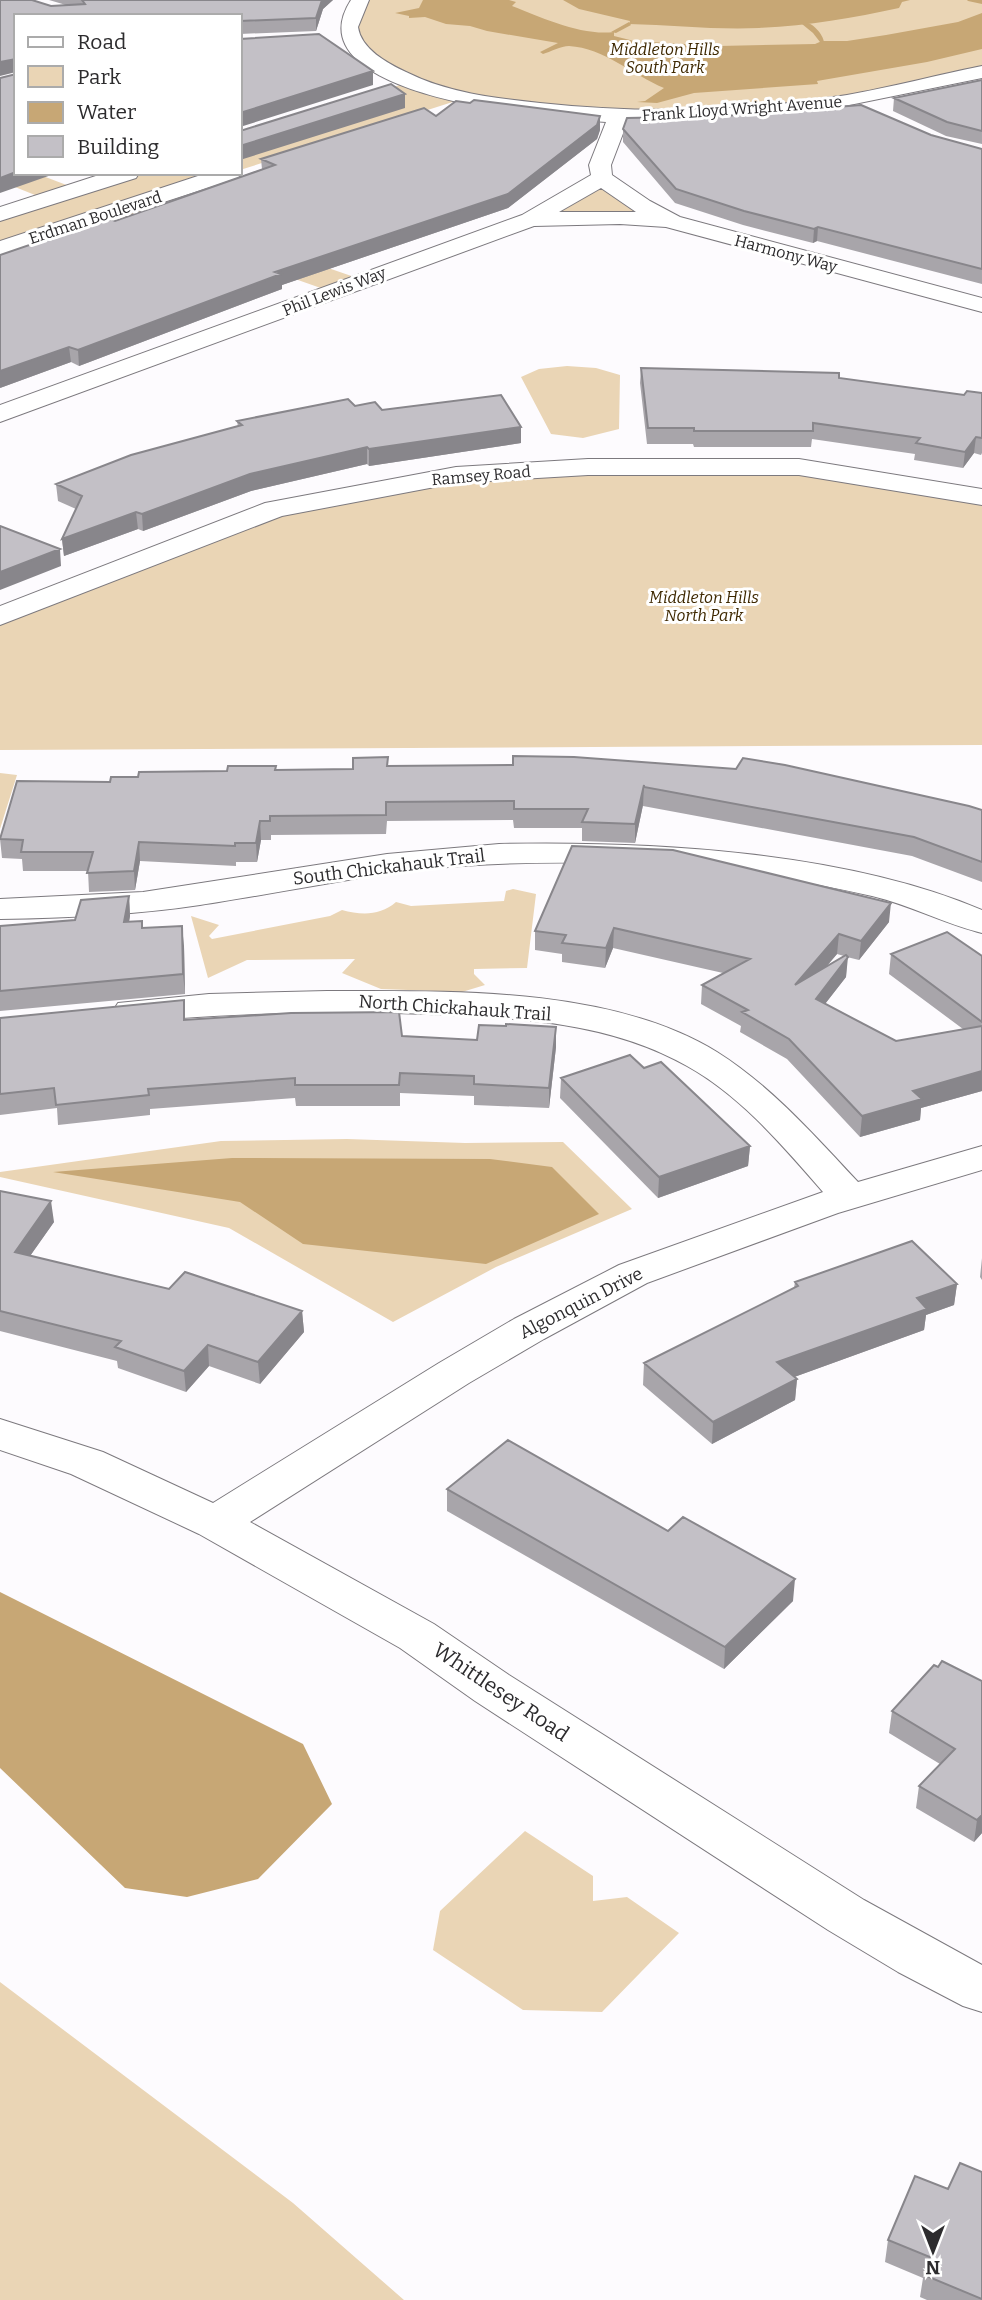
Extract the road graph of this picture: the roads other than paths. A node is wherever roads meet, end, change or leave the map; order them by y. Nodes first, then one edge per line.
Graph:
1 (360, 0) edge
2 (982, 72) edge
3 (413, 81) junction
4 (378, 93) edge
5 (462, 99) junction
6 (846, 101) junction
7 (422, 111) edge
8 (881, 116) edge
9 (618, 117) junction
10 (122, 175) edge
11 (224, 175) edge
12 (602, 178) junction
13 (0, 214) edge
14 (530, 220) junction
15 (672, 222) junction
16 (0, 248) edge
17 (982, 305) edge
18 (0, 414) edge
19 (982, 497) edge
20 (0, 616) edge
21 (0, 909) edge
22 (982, 923) edge
23 (101, 1014) edge
24 (982, 1158) edge
25 (849, 1196) junction
26 (0, 1434) edge
27 (215, 1523) junction
28 (982, 1990) edge

1 - 3 street, Frank Lloyd Wright Avenue
2 - 6 street, Frank Lloyd Wright Avenue
3 - 4 street
3 - 5 street, Frank Lloyd Wright Avenue
5 - 7 street
5 - 9 street, Frank Lloyd Wright Avenue
6 - 8 street
6 - 9 street, Frank Lloyd Wright Avenue
9 - 12 street
10 - 13 street, Erdman Boulevard
11 - 16 street, Erdman Boulevard
12 - 14 street, Phil Lewis Way
12 - 15 street, Harmony Way
14 - 15 street
14 - 18 street, Phil Lewis Way
15 - 17 street, Harmony Way
19 - 20 street, Ramsey Road
21 - 22 street, South Chickahauk Trail
23 - 25 street, North Chickahauk Trail
24 - 25 street, Algonquin Drive
25 - 27 street, Algonquin Drive
26 - 27 street, Whittlesey Road
27 - 28 street, Whittlesey Road

